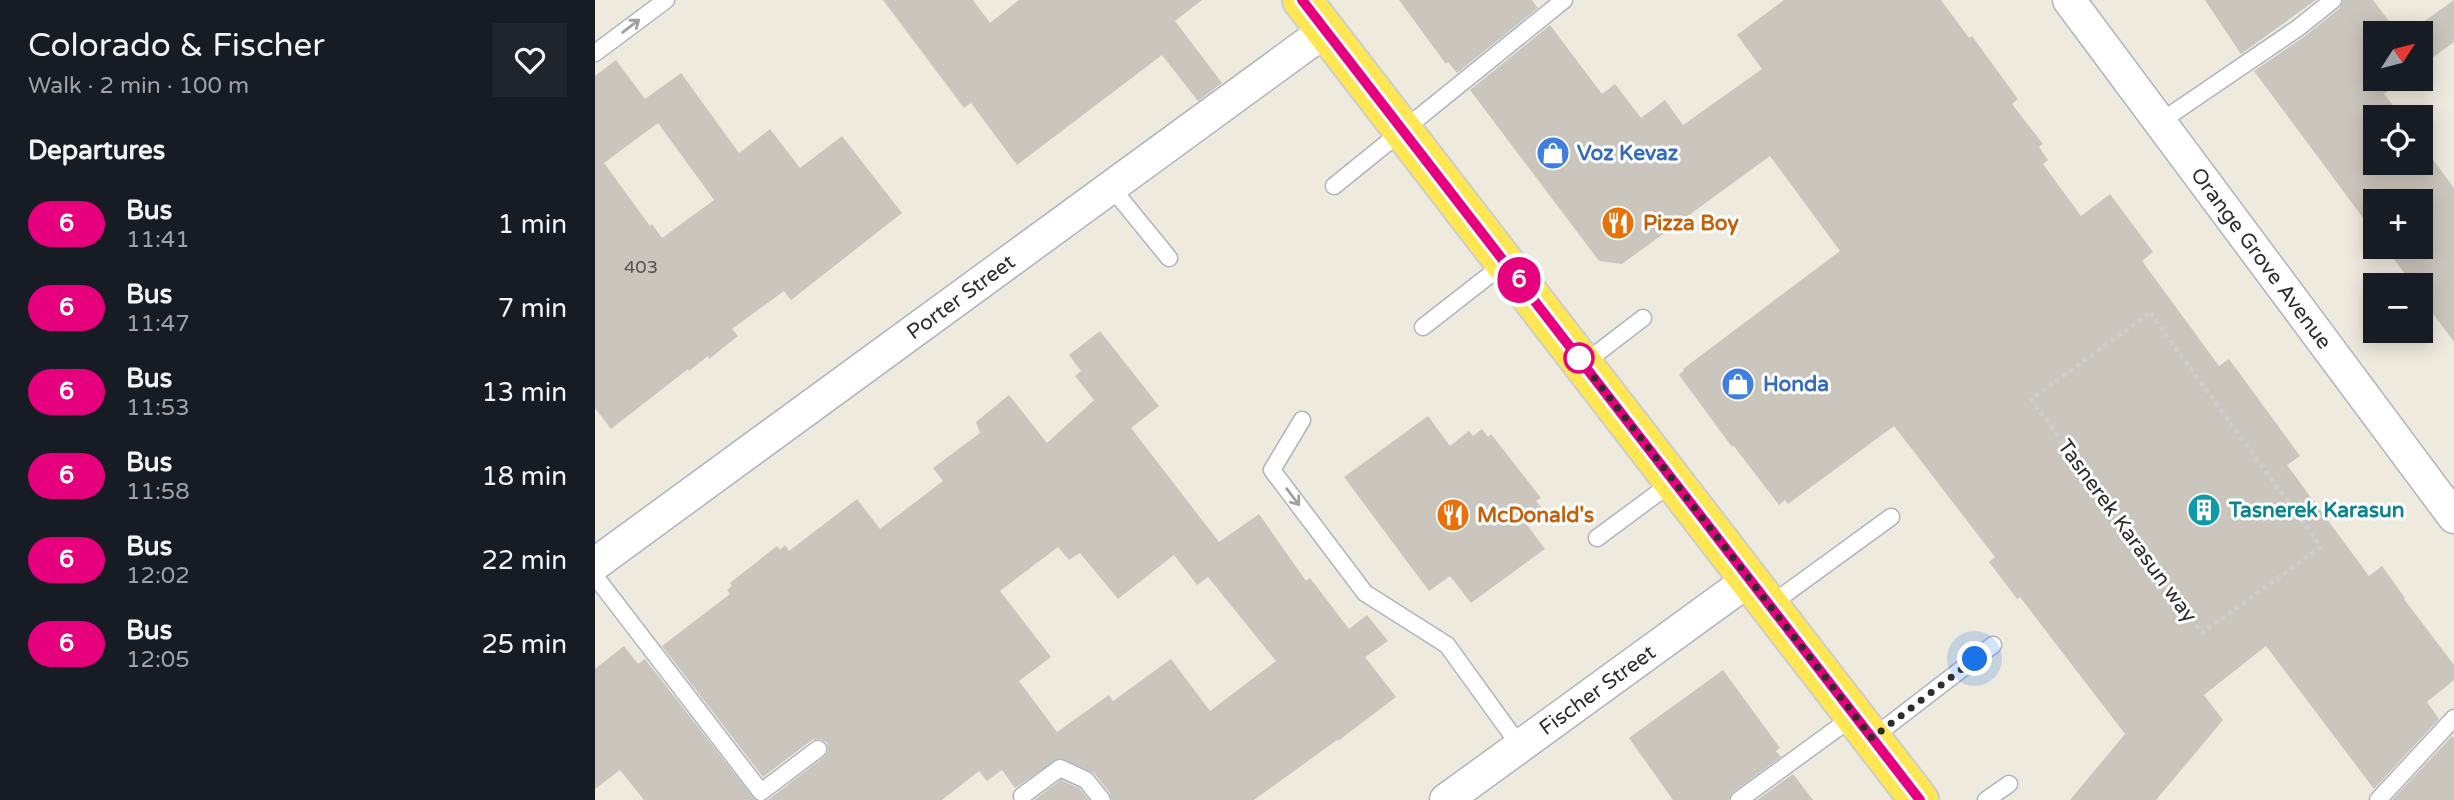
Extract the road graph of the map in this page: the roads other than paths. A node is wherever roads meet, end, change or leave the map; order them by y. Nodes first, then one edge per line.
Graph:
1 (666, 0) edge
2 (1302, 0) edge
3 (1564, 0) edge
4 (2069, 0) edge
5 (2333, 0) edge
6 (1326, 30) junction
7 (595, 53) edge
8 (2160, 122) junction
9 (1404, 131) junction
10 (1334, 186) dead end
11 (1111, 187) junction
12 (1169, 258) dead end
13 (1506, 263) junction
14 (1643, 318) dead end
15 (1423, 327) dead end
16 (1583, 364) junction
17 (1302, 419) dead end
18 (1674, 481) junction
19 (1891, 517) dead end
20 (2454, 517) edge
21 (1597, 538) dead end
22 (595, 564) edge
23 (595, 576) edge
24 (1760, 592) junction
25 (1993, 645) dead end
26 (2454, 718) edge
27 (1863, 727) junction
28 (1520, 746) junction
29 (818, 749) dead end
30 (2009, 784) dead end
31 (1461, 795) edge
32 (1022, 796) dead end
33 (1102, 800) edge
34 (1739, 800) edge
35 (1919, 800) edge
36 (1986, 800) edge
37 (2378, 800) edge

7 -> 1 lane
2 - 6 main road
3 - 9 lane
4 - 8 street, Orange Grove Avenue
5 - 8 lane
6 - 9 main road
6 - 11 street, Porter Street
8 - 20 street, Orange Grove Avenue
9 - 10 lane
9 - 13 main road
11 - 12 lane
11 - 22 street, Porter Street
13 - 15 lane
13 - 16 main road
14 - 16 lane
16 - 18 main road
17 -> 28 lane
18 - 21 lane
18 - 24 main road
19 - 24 lane
23 - 29 lane
24 - 27 main road
24 - 28 street, Fischer Street
25 - 27 lane
26 - 37 lane
27 - 34 lane
27 - 35 main road
28 - 31 street, Fischer Street
30 - 36 lane
32 - 33 lane

